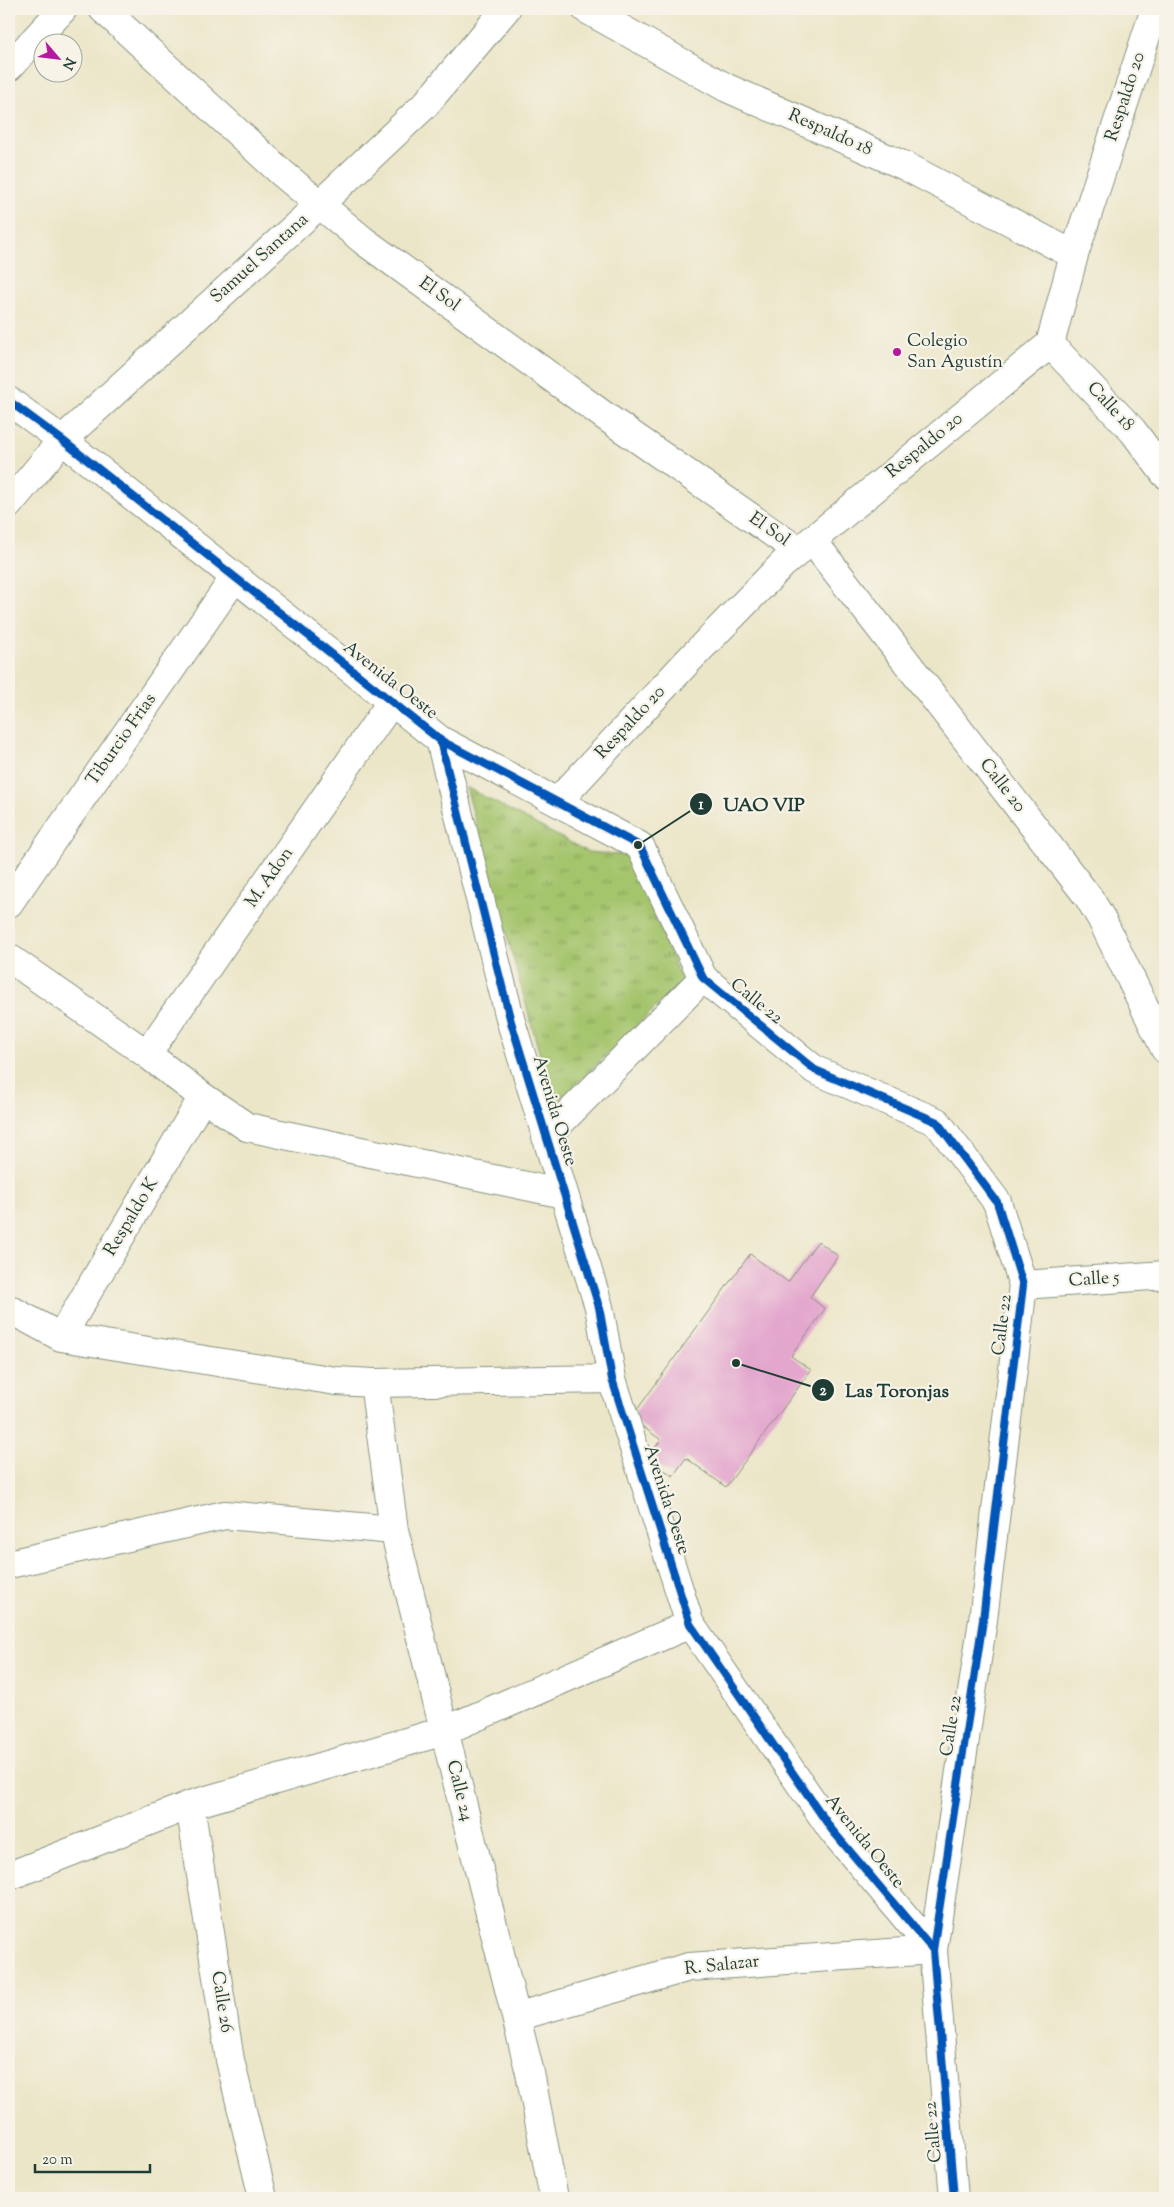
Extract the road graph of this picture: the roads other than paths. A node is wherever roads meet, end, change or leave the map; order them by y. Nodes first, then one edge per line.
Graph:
1 (63, 9) edge
2 (103, 9) edge
3 (506, 9) edge
4 (586, 9) edge
5 (1155, 9) edge
6 (9, 67) edge
7 (320, 204) junction
8 (1074, 255) junction
9 (1050, 344) junction
10 (9, 401) edge
11 (62, 440) junction
12 (1165, 474) edge
13 (9, 504) edge
14 (805, 545) junction
15 (235, 577) junction
16 (392, 701) junction
17 (440, 740) junction
18 (557, 802) junction
19 (9, 903) edge
20 (9, 958) edge
21 (703, 978) junction
22 (1165, 1049) edge
23 (147, 1054) junction
24 (203, 1097) junction
25 (546, 1137) junction
26 (564, 1194) junction
27 (1165, 1275) edge
28 (1023, 1285) junction
29 (9, 1308) edge
30 (61, 1337) junction
31 (612, 1379) junction
32 (374, 1383) junction
33 (394, 1530) junction
34 (9, 1564) edge
35 (690, 1624) junction
36 (444, 1731) junction
37 (190, 1805) junction
38 (9, 1876) edge
39 (933, 1950) junction
40 (516, 2017) junction
41 (263, 2198) edge
42 (554, 2198) edge
43 (954, 2198) edge

1 - 6 street
2 - 7 street, El Sol
3 - 7 street, Samuel Santana
4 - 8 street, Respaldo 18
5 - 8 street, Respaldo 20
7 - 11 street, Samuel Santana
7 - 14 street, El Sol
8 - 9 street, Respaldo 20
9 - 12 street, Calle 18
9 - 14 street, Respaldo 20
10 - 11 street, Avenida Oeste
11 - 13 street, Samuel Santana
11 - 15 street, Avenida Oeste
14 - 18 street, Respaldo 20
14 - 22 street, Calle 20
15 - 16 street, Avenida Oeste
15 - 19 street, Tiburcio Frias
16 - 17 street, Avenida Oeste
16 - 23 street, M. Adon
17 - 18 street, Calle 22
17 - 25 street, Avenida Oeste
18 - 21 street, Calle 22
20 - 23 street
21 - 25 street
21 - 28 street, Calle 22
23 - 24 street
24 - 26 street
24 - 30 street, Respaldo K
25 - 26 street, Avenida Oeste
26 - 31 street, Avenida Oeste
27 - 28 street, Calle 5
28 - 39 street, Calle 22
29 - 30 street
30 - 32 street
31 - 32 street
31 - 35 street, Avenida Oeste
32 - 33 street, Calle 24
33 - 34 street
33 - 36 street, Calle 24
35 - 36 street
35 - 39 street, Avenida Oeste
36 - 37 street
36 - 40 street, Calle 24
37 - 38 street
37 - 41 street, Calle 26
39 - 40 street, R. Salazar
39 - 43 street, Calle 22
40 - 42 street, Calle 24

